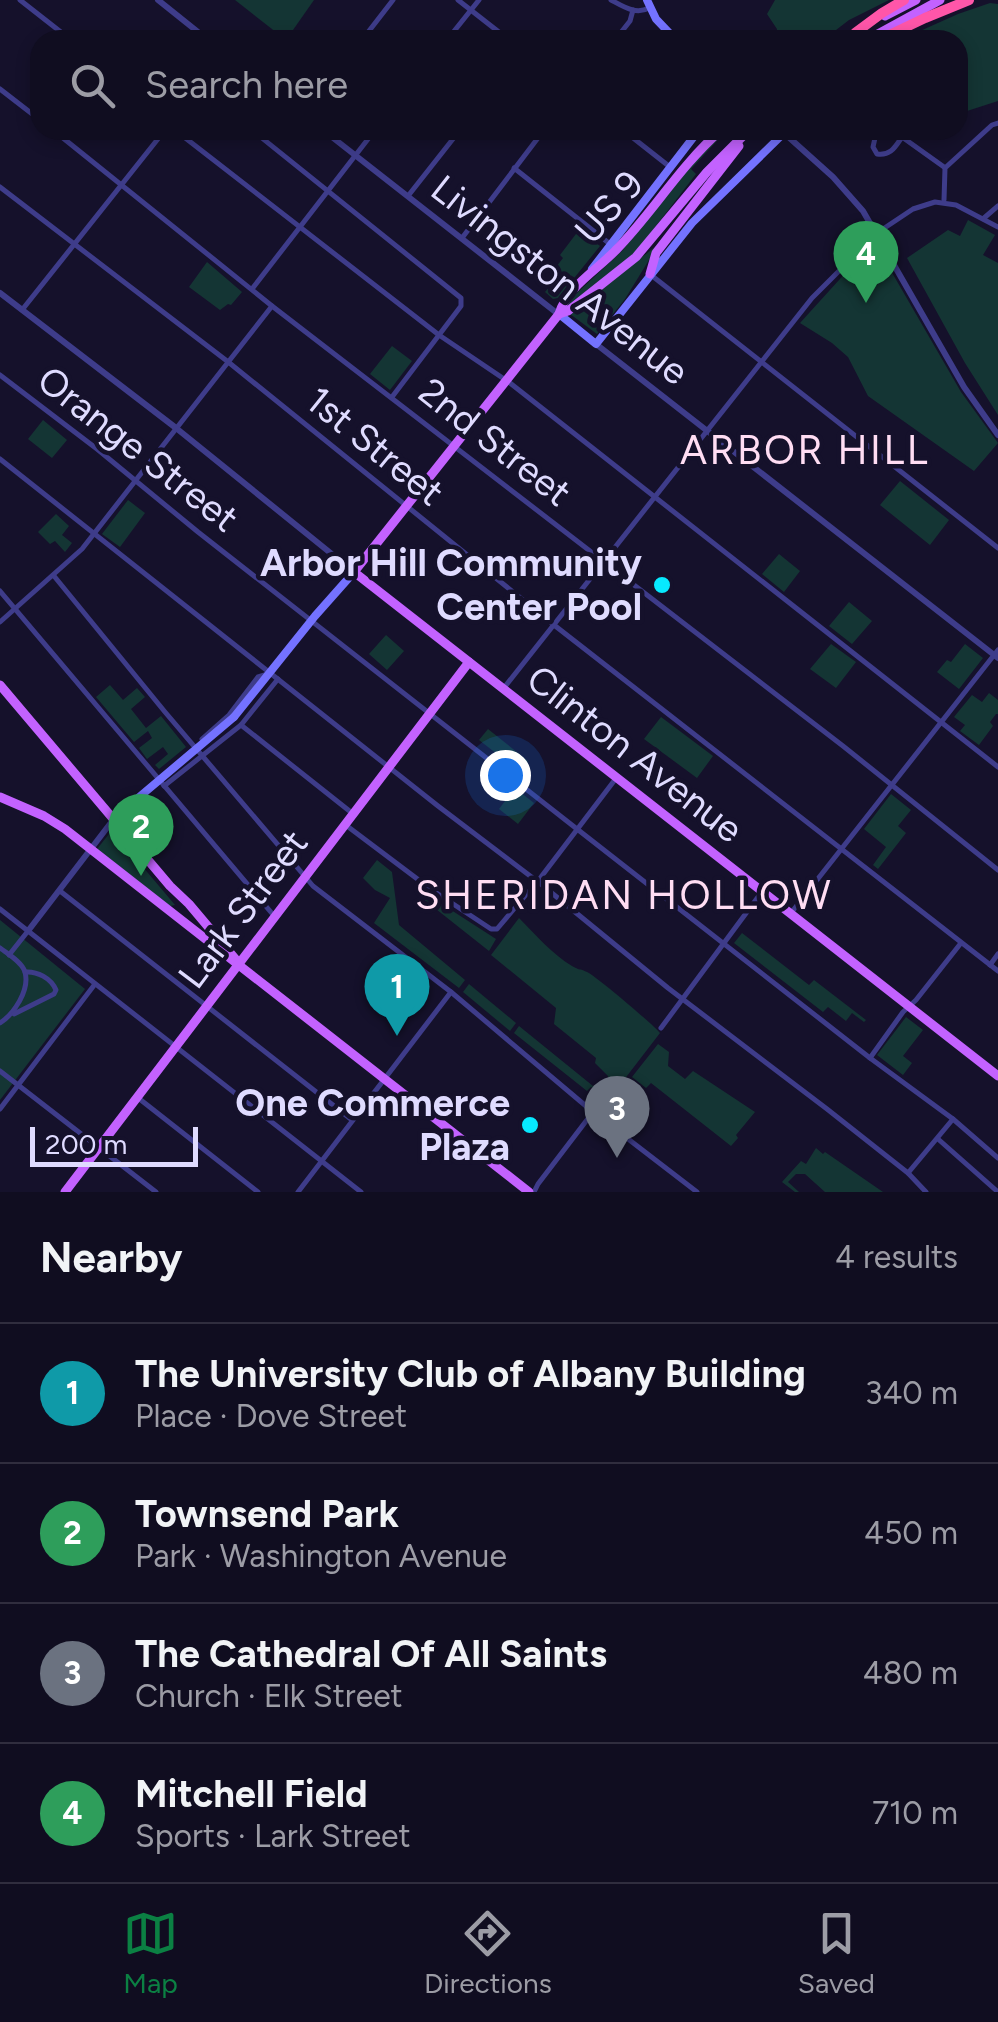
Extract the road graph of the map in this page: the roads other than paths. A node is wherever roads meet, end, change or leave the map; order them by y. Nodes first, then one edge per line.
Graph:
1 (20, 0) edge
2 (158, 0) edge
3 (393, 0) edge
4 (458, 0) edge
5 (479, 0) edge
6 (612, 0) edge
7 (904, 0) edge
8 (916, 0) edge
9 (940, 0) edge
10 (969, 0) edge
11 (648, 4) edge
12 (471, 10) junction
13 (632, 10) junction
14 (58, 30) edge
15 (196, 30) edge
16 (370, 30) edge
17 (454, 30) edge
18 (496, 30) edge
19 (623, 30) edge
20 (666, 30) edge
21 (859, 30) edge
22 (861, 30) edge
23 (886, 30) edge
24 (899, 30) edge
25 (0, 89) edge
26 (30, 112) edge
27 (998, 123) edge
28 (65, 140) edge
29 (156, 140) edge
30 (189, 140) edge
31 (265, 140) edge
32 (335, 140) edge
33 (367, 140) edge
34 (452, 140) edge
35 (536, 140) edge
36 (636, 140) edge
37 (691, 140) edge
38 (711, 140) edge
39 (740, 140) edge
40 (742, 140) edge
41 (774, 140) edge
42 (791, 140) edge
43 (875, 140) edge
44 (900, 140) edge
45 (906, 140) edge
46 (355, 156) junction
47 (670, 167) junction
48 (514, 168) junction
49 (946, 168) junction
50 (122, 185) junction
51 (0, 186) edge
52 (328, 190) junction
53 (408, 196) junction
54 (944, 202) junction
55 (998, 206) edge
56 (984, 218) junction
57 (299, 227) junction
58 (998, 227) edge
59 (877, 233) junction
60 (462, 238) junction
61 (610, 244) junction
62 (74, 245) junction
63 (650, 274) junction
64 (584, 280) junction
65 (252, 289) junction
66 (0, 293) edge
67 (272, 306) junction
68 (22, 310) junction
69 (558, 314) junction
70 (439, 335) junction
71 (596, 344) junction
72 (227, 361) junction
73 (762, 362) junction
74 (0, 375) edge
75 (505, 380) junction
76 (392, 397) junction
77 (176, 428) junction
78 (708, 431) junction
79 (998, 434) edge
80 (453, 445) junction
81 (0, 459) edge
82 (136, 480) junction
83 (655, 497) junction
84 (406, 506) junction
85 (94, 533) junction
86 (998, 548) edge
87 (604, 561) junction
88 (354, 572) junction
89 (54, 576) junction
90 (0, 591) edge
91 (16, 610) junction
92 (312, 620) junction
93 (0, 622) edge
94 (554, 625) junction
95 (997, 654) edge
96 (469, 662) junction
97 (274, 676) junction
98 (0, 685) edge
99 (503, 689) junction
100 (430, 714) junction
101 (238, 721) junction
102 (940, 722) junction
103 (194, 746) junction
104 (201, 755) junction
105 (998, 766) edge
106 (388, 767) junction
107 (617, 777) junction
108 (156, 778) junction
109 (163, 786) junction
110 (892, 786) junction
111 (0, 797) edge
112 (353, 814) junction
113 (114, 820) junction
114 (345, 824) junction
115 (577, 829) junction
116 (89, 849) junction
117 (842, 850) junction
118 (998, 870) edge
119 (304, 878) junction
120 (537, 882) junction
121 (170, 886) junction
122 (58, 890) junction
123 (762, 891) junction
124 (0, 909) edge
125 (791, 913) junction
126 (275, 916) junction
127 (188, 925) junction
128 (28, 930) junction
129 (962, 942) junction
130 (724, 943) junction
131 (0, 948) edge
132 (998, 954) edge
133 (9, 955) junction
134 (239, 963) junction
135 (990, 965) junction
136 (998, 971) edge
137 (25, 972) junction
138 (95, 984) junction
139 (451, 992) junction
140 (682, 998) junction
141 (206, 1006) junction
142 (908, 1007) junction
143 (11, 1015) junction
144 (0, 1024) edge
145 (660, 1028) dead end
146 (176, 1046) junction
147 (870, 1058) junction
148 (0, 1071) edge
149 (998, 1076) edge
150 (384, 1079) junction
151 (18, 1085) junction
152 (137, 1097) junction
153 (0, 1110) edge
154 (594, 1112) junction
155 (953, 1119) junction
156 (352, 1120) junction
157 (938, 1138) junction
158 (99, 1147) junction
159 (998, 1158) edge
160 (322, 1161) junction
161 (908, 1173) junction
162 (66, 1192) edge
163 (156, 1192) edge
164 (258, 1192) edge
165 (298, 1192) edge
166 (361, 1192) edge
167 (532, 1192) edge
168 (698, 1192) edge
169 (926, 1192) edge
170 (998, 1192) edge

1 - 14 street
2 - 15 street
3 - 16 street
4 - 12 street
5 - 12 street
6 - 13 street
7 - 21 highway
8 - 22 main road
9 - 23 main road
10 - 24 highway
11 - 13 street
11 - 20 main road
12 - 17 street
12 - 18 street
13 - 19 street
25 - 26 street
27 - 49 street
28 - 50 street, 2nd Street
29 - 50 street
30 - 57 street
31 - 52 street
32 - 46 street, Livingston Avenue
33 - 46 street
34 - 53 street
35 - 48 street
36 - 47 street
37 - 47 main road
38 - 64 main road, US 9 / US 9
39 - 69 main road, US 9
40 - 63 main road
41 - 63 main road
42 - 59 street
43 - 44 street
45 - 49 street
46 - 52 street
46 - 53 street, Livingston Avenue
47 - 61 main road
48 - 60 street
48 - 61 street
49 - 54 street
50 - 62 street
50 - 65 street, 2nd Street
51 - 62 street, 1st Street
52 - 57 street
52 - 70 street
53 - 60 street, Livingston Avenue
54 - 56 street
54 - 59 street
55 - 56 street
56 - 58 street
57 - 65 street
57 - 70 street
59 - 73 street
59 - 79 street
60 - 69 street, Livingston Avenue
61 - 64 main road
62 - 68 street
62 - 72 street, 1st Street
63 - 71 main road
63 - 73 street
64 - 69 main road, US 9
65 - 67 street, 2nd Street
66 - 68 street, Clinton Avenue
67 - 72 street
67 - 76 street, 2nd Street
68 - 77 street, Clinton Avenue
69 - 71 main road, Livingston Avenue
69 - 75 main road, US 9
70 - 75 street
70 - 76 street
71 - 78 street, Livingston Avenue
72 - 77 street
72 - 84 street, 1st Street
73 - 78 street
73 - 86 street
74 - 82 street, Orange Street
75 - 80 main road, US 9
75 - 83 street
76 - 80 street, 2nd Street
77 - 82 street
77 - 88 street, Clinton Avenue
78 - 83 street
78 - 95 street, Livingston Avenue
80 - 84 main road, US 9
80 - 87 street, 2nd Street
81 - 85 street
82 - 85 street
82 - 92 street, Orange Street
83 - 87 street
83 - 102 street
84 - 88 main road, US 9
84 - 94 street, 1st Street
85 - 89 street
85 - 97 street
87 - 94 street
87 - 110 street, 2nd Street
88 - 92 main road
88 - 96 main road, Clinton Avenue
89 - 91 street
89 - 103 street
90 - 91 street
91 - 93 street
91 - 108 street
92 - 97 main road
92 - 100 street, Orange Street
94 - 99 street
94 - 117 street, 1st Street
95 - 102 street
96 - 99 main road, Clinton Avenue
96 - 100 main road, Lark Street
97 - 101 main road
97 - 103 street
97 - 106 street
98 - 113 main road
99 - 107 main road, Clinton Avenue
100 - 106 main road, Lark Street
100 - 115 street, Orange Street
101 - 104 street
101 - 112 street
101 - 113 main road, bridge
102 - 105 street
102 - 110 street
103 - 104 street
103 - 108 street
104 - 109 street
104 - 119 street
106 - 112 main road, Lark Street
106 - 120 street
107 - 115 street
107 - 123 main road, Clinton Avenue
108 - 109 street
109 - 126 street
110 - 117 street
110 - 118 street, 2nd Street
111 - 116 main road
112 - 114 main road, Lark Street
113 - 116 street
113 - 121 main road
114 - 119 main road, Lark Street
114 - 120 street
115 - 120 street
115 - 130 street, Orange Street
116 - 122 street
116 - 127 main road
117 - 125 street
117 - 129 street, 1st Street
119 - 126 main road, Lark Street
119 - 139 street
120 - 140 street
121 - 127 main road
121 - 134 main road
122 - 128 street
122 - 141 street
123 - 125 main road, Clinton Avenue
123 - 130 street
124 - 128 street
125 - 142 main road, Clinton Avenue
126 - 134 main road, Lark Street
127 - 134 main road
128 - 133 street
128 - 138 street
129 - 135 street, 1st Street
129 - 142 street
130 - 140 street
130 - 147 street, Orange Street
131 - 133 street
132 - 135 street
133 - 137 street
134 - 141 main road, Lark Street
134 - 150 main road
135 - 136 street, 1st Street
137 - 143 street
137 - 143 street
138 - 146 street
138 - 151 street
139 - 150 street
139 - 154 street
140 - 145 street
140 - 161 street
141 - 146 main road, Lark Street
141 - 156 street
142 - 147 street
142 - 149 main road, Clinton Avenue
143 - 144 street
146 - 152 main road, Lark Street
146 - 160 street
147 - 155 street, Orange Street
148 - 151 street
150 - 156 street
150 - 167 main road
151 - 153 street
151 - 158 street
152 - 158 main road, Lark Street
152 - 164 street
154 - 167 street
154 - 168 street
155 - 157 street
155 - 159 street, Orange Street
156 - 160 street
157 - 161 street
157 - 170 street
158 - 162 main road, Lark Street
158 - 163 street
160 - 165 street
160 - 166 street
161 - 169 street

